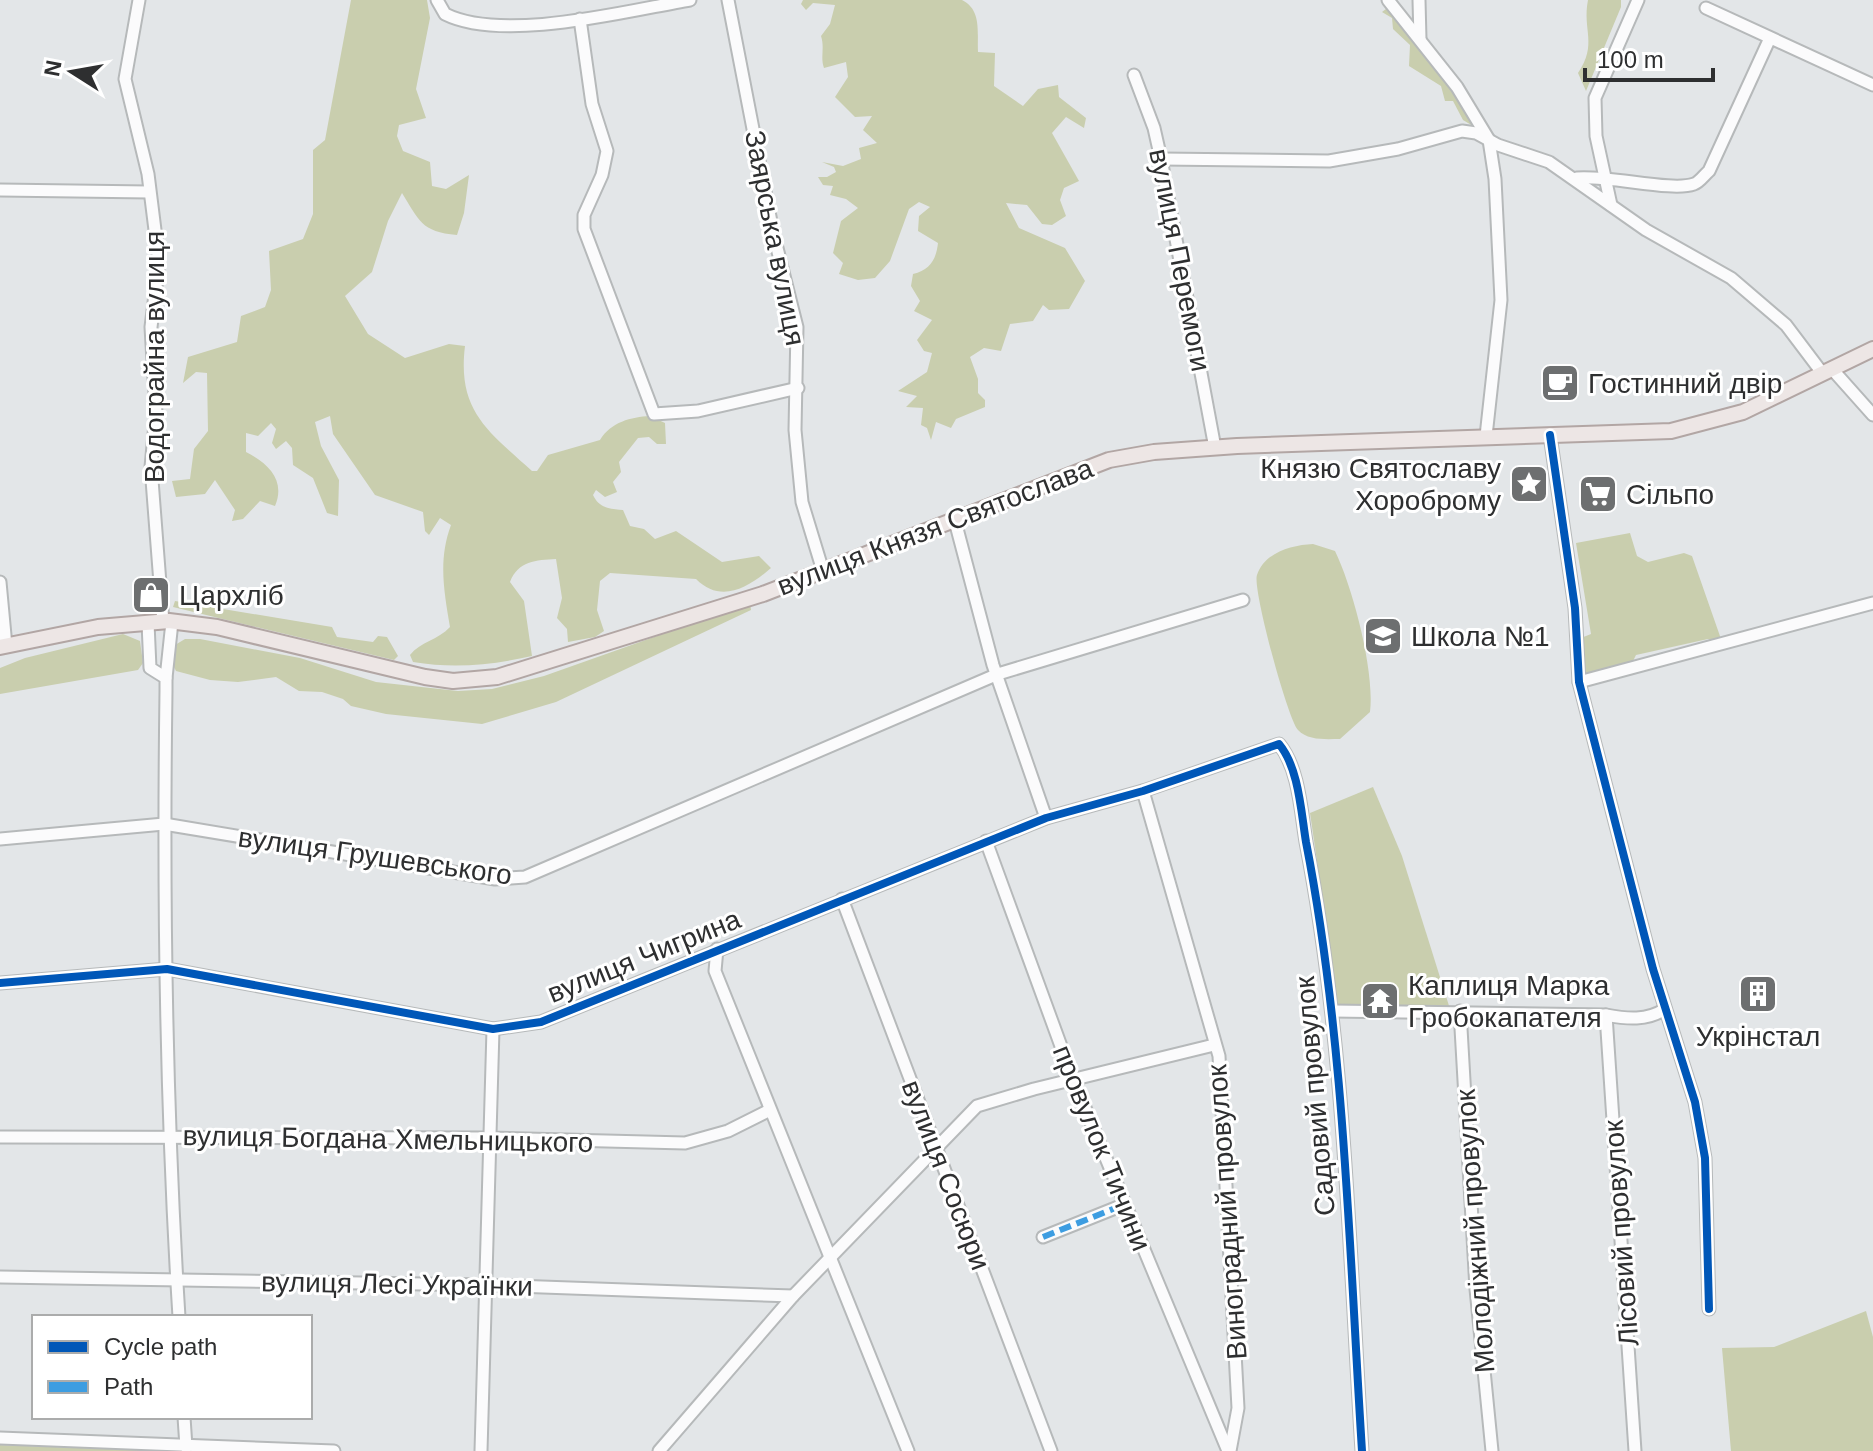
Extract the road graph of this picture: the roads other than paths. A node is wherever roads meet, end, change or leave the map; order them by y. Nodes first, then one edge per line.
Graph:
1 (139, 0) edge
2 (437, 0) edge
3 (690, 0) edge
4 (728, 0) edge
5 (1388, 0) edge
6 (1419, 0) edge
7 (1638, 0) edge
8 (1706, 8) dead end
9 (580, 19) junction
10 (1770, 38) junction
11 (1420, 39) junction
12 (1134, 75) dead end
13 (1873, 85) edge
14 (1489, 140) junction
15 (1161, 159) junction
16 (1602, 176) junction
17 (1577, 178) junction
18 (0, 190) edge
19 (149, 192) junction
20 (1611, 205) junction
21 (1873, 349) edge
22 (1827, 372) junction
23 (798, 388) junction
24 (1873, 415) edge
25 (1550, 435) junction
26 (1486, 436) junction
27 (1215, 448) junction
28 (955, 521) junction
29 (823, 571) junction
30 (0, 582) edge
31 (1243, 600) dead end
32 (1873, 603) edge
33 (168, 622) junction
34 (148, 623) junction
35 (3, 646) edge
36 (998, 674) junction
37 (166, 678) junction
38 (1579, 682) junction
39 (1279, 744) joint
40 (1143, 791) junction
41 (1046, 818) junction
42 (164, 824) junction
43 (0, 839) edge
44 (986, 841) junction
45 (842, 899) junction
46 (717, 949) junction
47 (167, 969) junction
48 (0, 983) edge
49 (1665, 1009) junction
50 (1333, 1011) junction
51 (1460, 1011) junction
52 (1606, 1015) junction
53 (493, 1029) junction
54 (1214, 1045) junction
55 (1073, 1079) junction
56 (770, 1110) junction
57 (0, 1137) edge
58 (171, 1137) junction
59 (490, 1138) junction
60 (936, 1149) junction
61 (1123, 1205) junction
62 (1043, 1237) dead end
63 (830, 1257) junction
64 (0, 1277) edge
65 (176, 1279) junction
66 (485, 1285) junction
67 (793, 1296) junction
68 (1709, 1309) dead end
69 (179, 1315) edge
70 (184, 1419) edge
71 (0, 1438) edge
72 (186, 1447) junction
73 (334, 1451) edge
74 (481, 1451) edge
75 (659, 1451) edge
76 (908, 1451) edge
77 (1051, 1451) edge
78 (1229, 1451) edge
79 (1362, 1451) edge
80 (1492, 1451) edge
81 (1635, 1451) edge

1 - 19 street, Водограйна вулиця
2 - 9 street
3 - 9 street
4 - 23 street, Заярська вулиця
5 - 11 street
6 - 11 street
7 - 16 street
8 - 10 street
9 - 23 street
10 - 13 street
10 - 16 street
11 - 14 street
12 - 15 street, вулиця Перемоги
14 - 15 street
14 - 17 street
14 - 26 street
15 - 27 street, вулиця Перемоги
16 - 17 street
16 - 20 street
17 - 20 street
18 - 19 street
19 - 33 street, Водограйна вулиця
20 - 22 street
21 - 22 main road, вулиця Князя Святослава
22 - 24 street
22 - 25 main road, вулиця Князя Святослава
23 - 29 street, Заярська вулиця
25 - 26 main road, вулиця Князя Святослава
25 - 38 street
26 - 27 main road, вулиця Князя Святослава
27 - 28 main road, вулиця Князя Святослава
28 - 29 main road, вулиця Князя Святослава
28 - 36 street
29 - 33 main road, вулиця Князя Святослава
30 - 35 street
31 - 36 street, вулиця Грушевського
32 - 38 street
33 - 34 main road, вулиця Князя Святослава
33 - 37 street, Водограйна вулиця
34 - 35 main road, вулиця Князя Святослава
34 - 37 street
36 - 41 street
36 - 42 street, вулиця Грушевського
37 - 42 street, Водограйна вулиця
38 - 49 street
39 - 40 street, вулиця Чигрина
39 - 50 street, Садовий провулок
40 - 41 street, вулиця Чигрина
40 - 54 street, Виноградний провулок
41 - 44 street, вулиця Чигрина
42 - 43 street, вулиця Грушевського
42 - 47 street, Водограйна вулиця
44 - 45 street, вулиця Чигрина
44 - 55 street, провулок Тичини
45 - 46 street, вулиця Чигрина
45 - 60 street, вулиця Сосюри
46 - 53 street, вулиця Чигрина
46 - 56 street
47 - 48 street, вулиця Чигрина
47 - 53 street, вулиця Чигрина
47 - 58 street, Водограйна вулиця
49 - 52 street
49 - 68 street
50 - 51 street
50 - 79 street, Садовий провулок
51 - 52 street
51 - 80 street, Молодіжний провулок
52 - 81 street, Лісовий провулок
53 - 59 street
54 - 55 street
54 - 78 street, Виноградний провулок
55 - 60 street
55 - 61 street, провулок Тичини
56 - 59 street, вулиця Богдана Хмельницького
56 - 63 street
57 - 58 street, вулиця Богдана Хмельницького
58 - 59 street, вулиця Богдана Хмельницького
58 - 65 street, Водограйна вулиця
59 - 66 street
60 - 63 street
60 - 77 street, вулиця Сосюри
61 - 62 street
61 - 78 street, провулок Тичини
63 - 67 street
63 - 76 street
64 - 65 street, вулиця Лесі Українки
65 - 66 street, вулиця Лесі Українки
65 - 69 street, Водограйна вулиця
66 - 67 street, вулиця Лесі Українки
66 - 74 street
67 - 75 street
70 - 72 street
71 - 72 street
72 - 73 street

